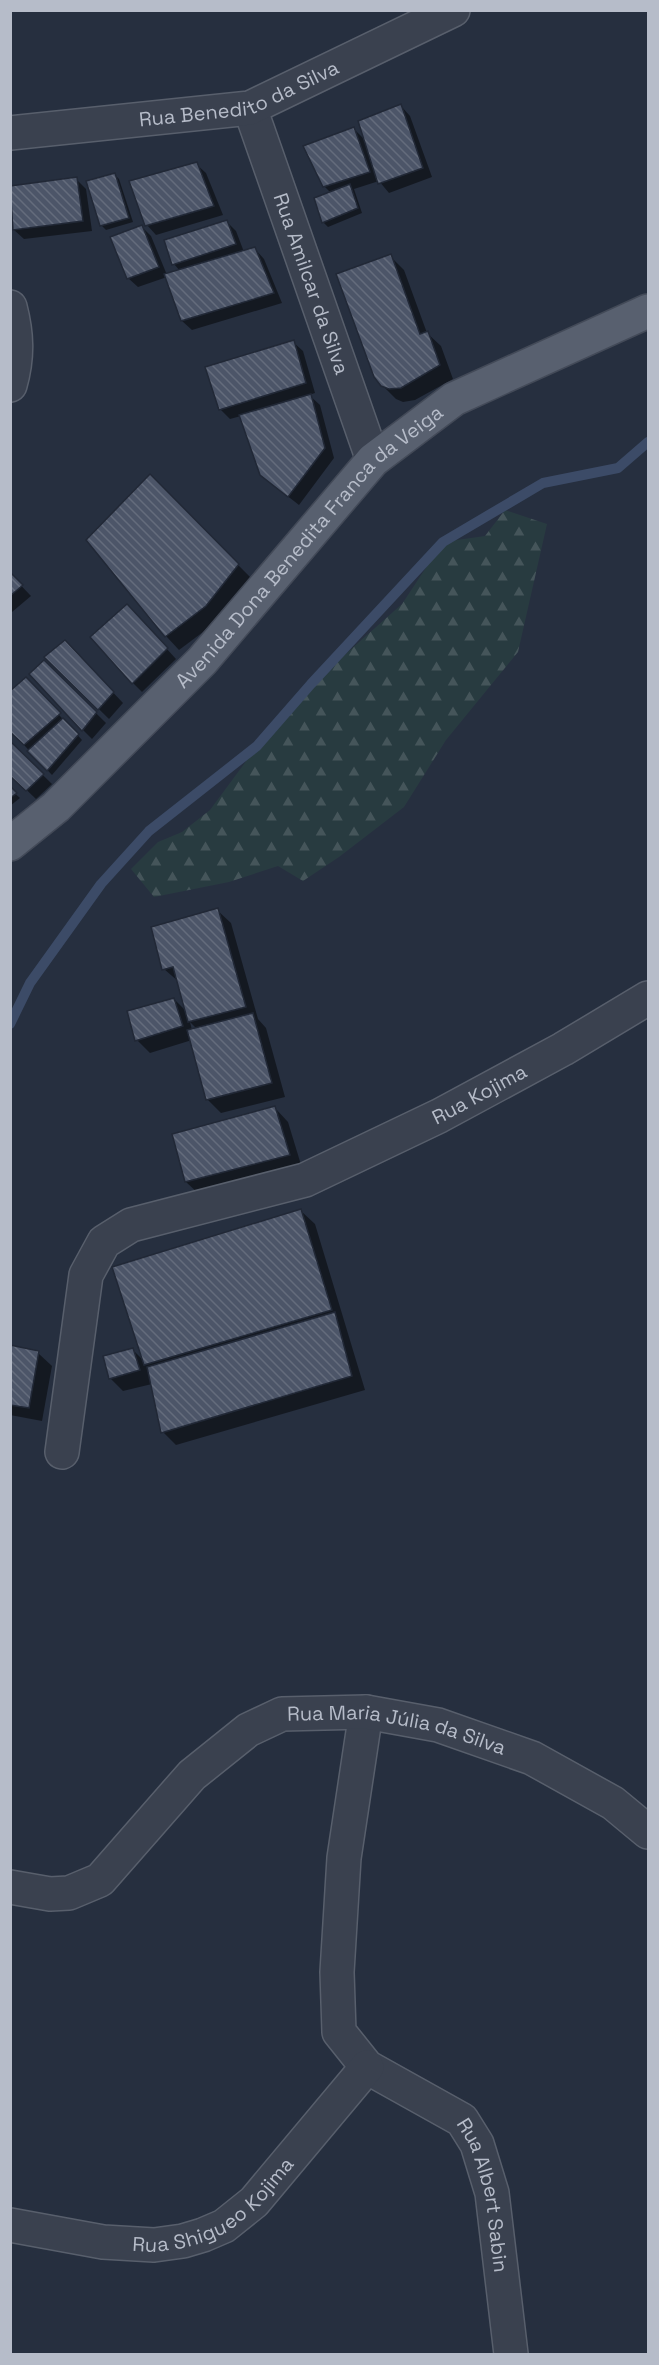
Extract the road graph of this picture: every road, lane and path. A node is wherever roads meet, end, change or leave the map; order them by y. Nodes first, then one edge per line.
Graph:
1 (453, 10) edge
2 (250, 108) junction
3 (10, 134) edge
4 (10, 306) edge
5 (648, 311) edge
6 (10, 385) edge
7 (373, 460) junction
8 (10, 844) edge
9 (648, 998) edge
10 (62, 1452) dead end
11 (366, 1712) junction
12 (648, 1832) edge
13 (10, 1887) edge
14 (367, 2067) junction
15 (10, 2225) edge
16 (511, 2355) edge

1 - 2 street, Rua Benedito da Silva
2 - 3 street, Rua Benedito da Silva
2 - 7 street, Rua Amilcar da Silva
4 - 6 street
5 - 7 main road, Avenida Dona Benedita Franca da Veiga
7 - 8 main road, Avenida Dona Benedita Franca da Veiga
9 - 10 street, Rua Kojima
11 - 12 street, Rua Maria Júlia da Silva
11 - 13 street, Rua Maria Júlia da Silva
11 - 14 street, Rua Albert Sabin
14 - 15 street, Rua Shigueo Kojima
14 - 16 street, Rua Albert Sabin

